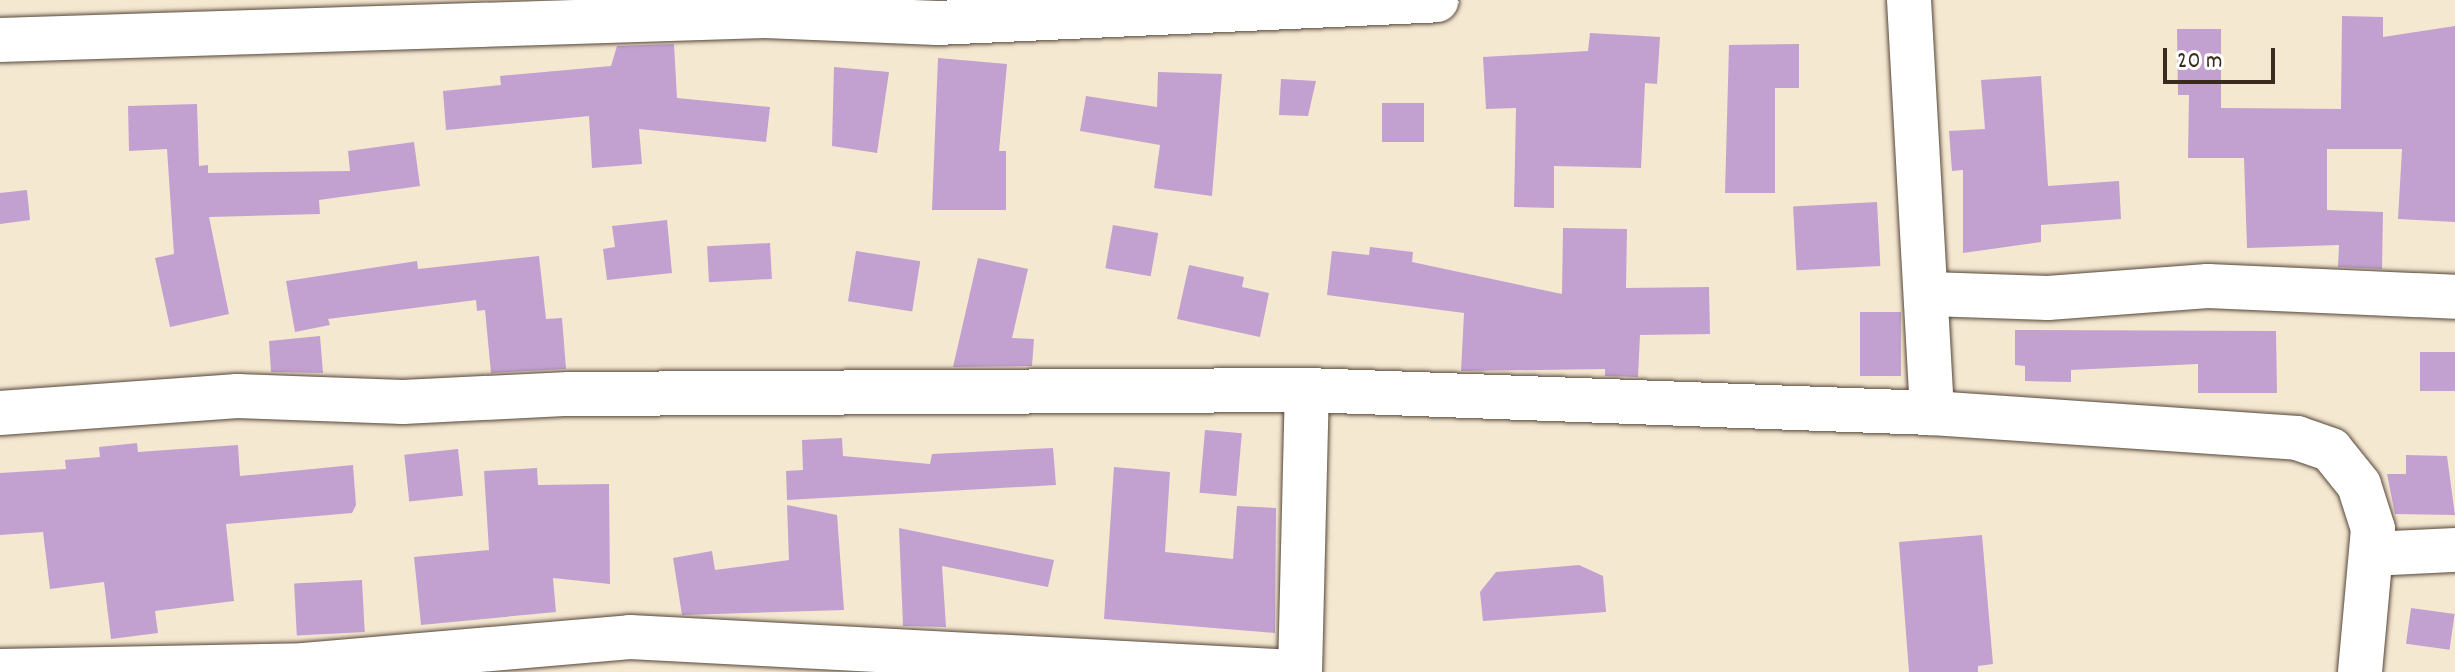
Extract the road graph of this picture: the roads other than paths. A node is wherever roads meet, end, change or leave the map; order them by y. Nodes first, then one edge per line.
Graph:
1 (1436, 0) edge
2 (1909, 0) edge
3 (564, 10) edge
4 (86, 19) edge
5 (0, 40) edge
6 (1929, 294) junction
7 (2455, 297) edge
8 (1307, 390) junction
9 (0, 413) edge
10 (1932, 413) junction
11 (2455, 550) edge
12 (2372, 554) junction
13 (0, 671) edge
14 (1297, 672) edge
15 (2360, 672) edge

1 - 3 street
2 - 6 street
3 - 4 street
4 - 5 street
6 - 7 street
6 - 10 street
8 - 9 street
8 - 10 street
8 - 14 street
10 - 12 street
11 - 12 street
12 - 15 street
13 - 14 street

